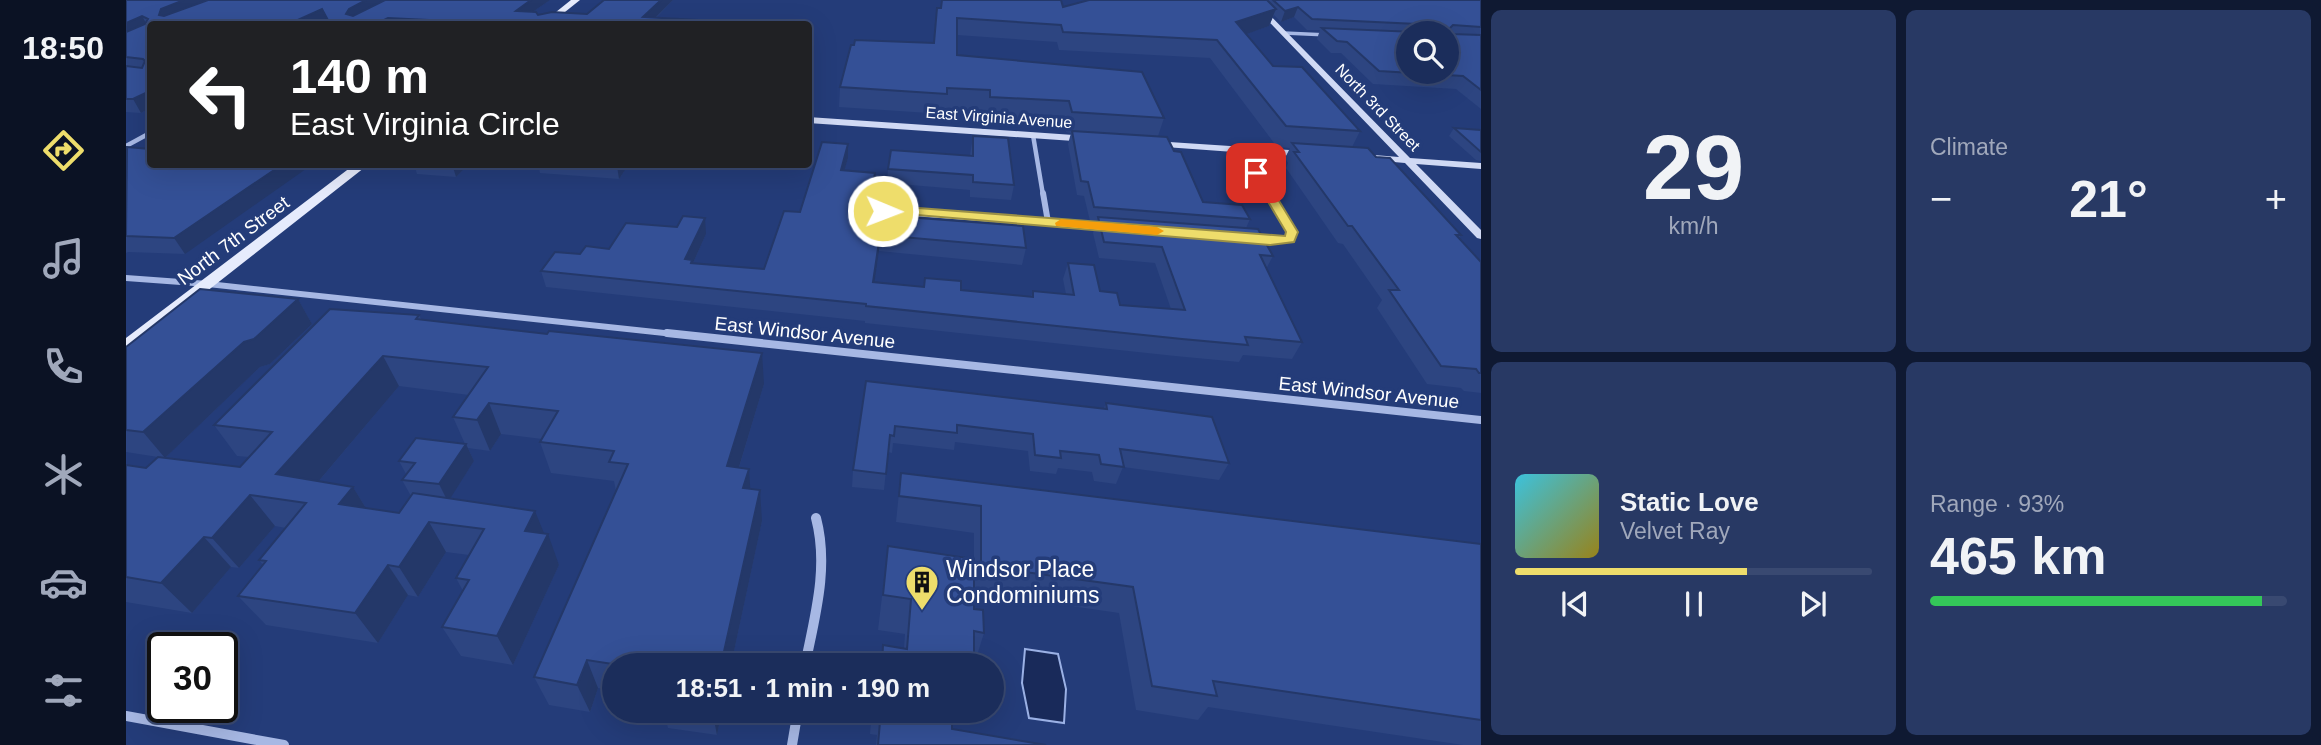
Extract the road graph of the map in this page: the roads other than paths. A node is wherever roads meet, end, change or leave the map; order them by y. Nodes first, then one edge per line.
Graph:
1 (576, 0) edge
2 (1250, 4) edge
3 (549, 21) edge
4 (1284, 33) junction
5 (1333, 35) edge
6 (812, 120) edge
7 (147, 135) edge
8 (1033, 135) junction
9 (1100, 140) edge
10 (1140, 143) edge
11 (126, 146) edge
12 (1241, 149) junction
13 (1321, 155) edge
14 (1358, 157) edge
15 (1409, 161) junction
16 (1481, 166) edge
17 (358, 168) edge
18 (883, 211) dead end
19 (1048, 222) junction
20 (1117, 228) edge
21 (1481, 236) edge
22 (1242, 238) edge
23 (126, 278) edge
24 (208, 284) junction
25 (126, 346) edge
26 (1481, 420) edge
27 (816, 519) dead end
28 (807, 653) edge
29 (126, 716) edge
30 (796, 723) edge
31 (284, 745) edge
32 (792, 745) edge

1 - 3 main road
2 - 4 street, North 3rd Street
4 - 5 street
4 - 15 street, North 3rd Street
6 - 8 street, East Virginia Avenue
7 - 11 street
8 - 9 street, East Virginia Avenue
8 - 19 street
10 - 12 street
12 - 13 street
12 - 22 street
14 - 15 street
15 - 16 street
15 - 21 street, North 3rd Street
17 - 24 main road, North 7th Street
18 - 19 street
19 - 20 street
23 - 24 street, East Windsor Avenue
24 - 25 main road, North 7th Street
24 - 26 street, East Windsor Avenue
27 - 28 street
29 - 31 street
30 - 32 street

